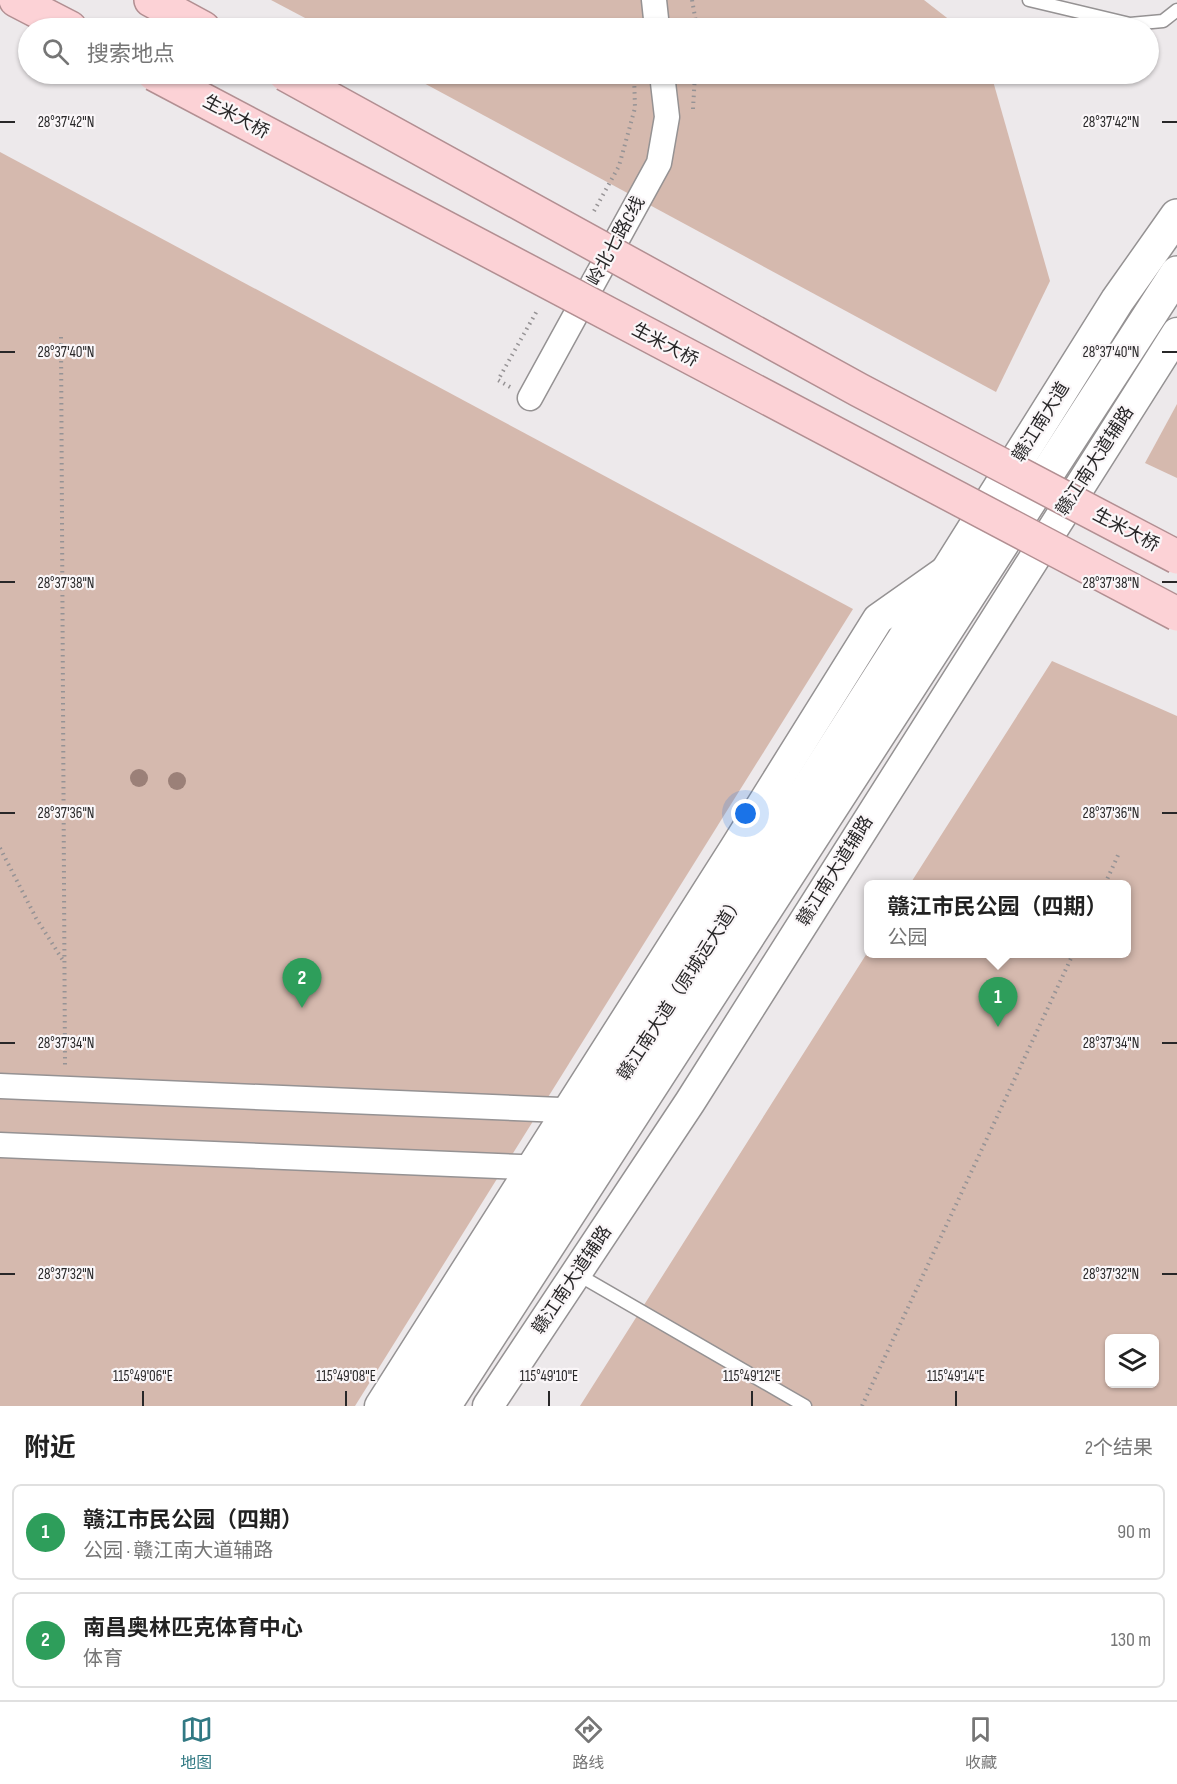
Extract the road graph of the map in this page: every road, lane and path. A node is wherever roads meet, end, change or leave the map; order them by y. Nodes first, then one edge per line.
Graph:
1 (16, 0) edge
2 (151, 0) edge
3 (654, 0) edge
4 (692, 0) edge
5 (1029, 0) edge
6 (1177, 10) edge
7 (50, 18) edge
8 (184, 18) edge
9 (656, 18) edge
10 (695, 18) edge
11 (1105, 18) edge
12 (1159, 21) edge
13 (173, 84) edge
14 (303, 84) edge
15 (663, 84) edge
16 (1177, 216) edge
17 (1177, 273) edge
18 (1177, 333) edge
19 (61, 337) dead end
20 (530, 398) dead end
21 (1177, 557) edge
22 (962, 578) junction
23 (1177, 614) edge
24 (0, 848) edge
25 (1119, 853) dead end
26 (1107, 880) edge
27 (1070, 958) edge
28 (64, 964) junction
29 (0, 1086) edge
30 (66, 1089) junction
31 (567, 1110) junction
32 (602, 1112) junction
33 (635, 1113) junction
34 (0, 1144) edge
35 (531, 1167) junction
36 (566, 1168) junction
37 (598, 1170) junction
38 (576, 1274) junction
39 (380, 1406) edge
40 (413, 1406) edge
41 (444, 1406) edge
42 (488, 1406) edge
43 (805, 1406) edge
44 (862, 1406) edge

1 - 7 highway
2 - 8 highway
3 - 9 street
4 - 10 path
5 - 11 lane
6 - 12 lane
13 - 23 highway, 生米大桥, bridge
14 - 21 highway, 生米大桥, bridge
15 - 20 street, 岭北七路C线
16 - 22 main road, 赣江南大道
17 - 22 main road, 赣江南大道
18 - 38 street, 赣江南大道辅路
19 - 28 path
22 - 31 street
22 - 32 main road, 赣江南大道（原城运大道）
22 - 33 main road, 赣江南大道（原城运大道）
24 - 28 path
25 - 26 path
27 - 44 path
28 - 30 path
29 - 30 street
30 - 31 street
31 - 32 street
31 - 35 street
32 - 33 street
32 - 36 main road, 赣江南大道（原城运大道）
33 - 37 main road, 赣江南大道（原城运大道）
34 - 35 street
35 - 36 street
35 - 39 street
36 - 37 street
36 - 40 main road, 赣江南大道（原城运大道）
37 - 41 main road, 赣江南大道（原城运大道）
38 - 42 street, 赣江南大道辅路
38 - 43 lane

